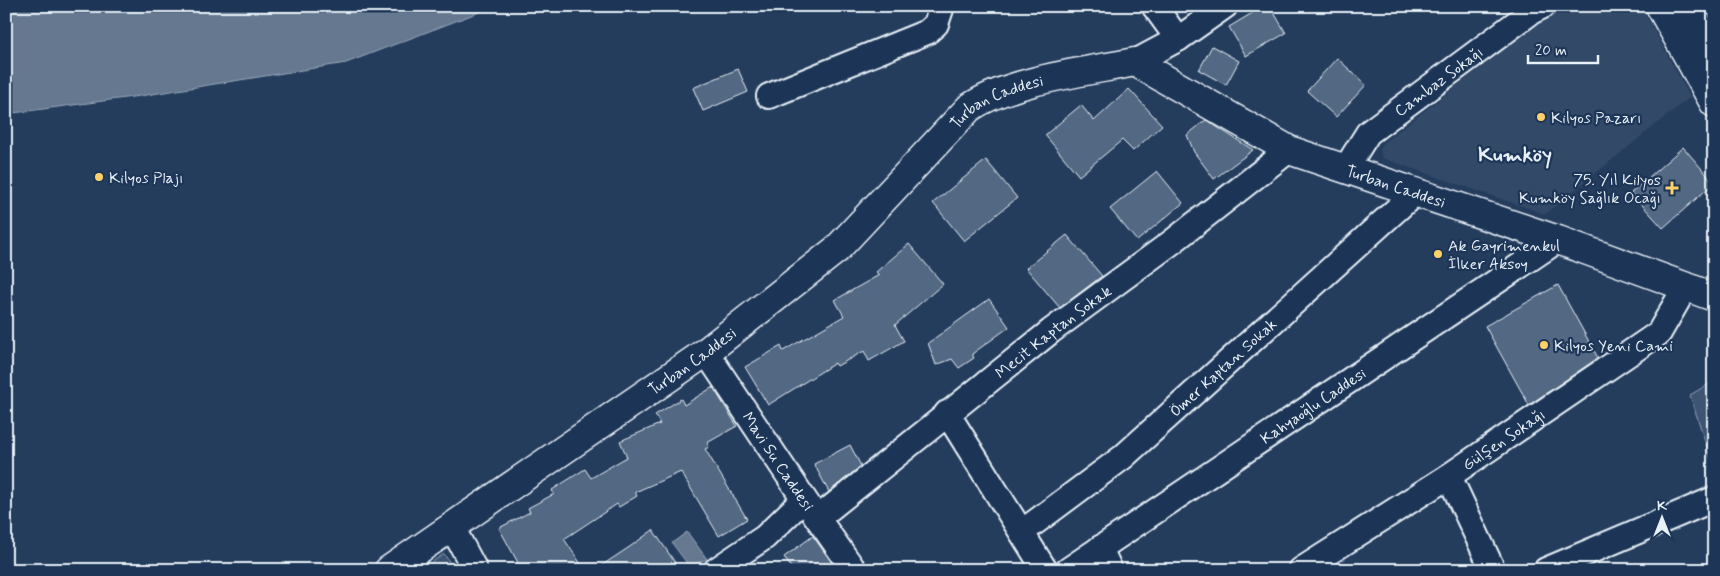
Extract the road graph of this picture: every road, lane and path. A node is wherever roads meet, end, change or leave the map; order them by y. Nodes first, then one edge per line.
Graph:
1 (942, 6) edge
2 (1154, 6) edge
3 (1225, 6) edge
4 (1543, 6) edge
5 (1679, 11) edge
6 (1178, 39) junction
7 (1714, 53) edge
8 (1135, 62) junction
9 (769, 96) dead end
10 (1714, 103) edge
11 (1289, 150) junction
12 (1346, 168) junction
13 (1416, 193) junction
14 (1558, 240) junction
15 (1686, 286) junction
16 (1714, 297) edge
17 (706, 352) junction
18 (947, 413) junction
19 (1449, 476) junction
20 (804, 499) junction
21 (1714, 499) edge
22 (818, 518) junction
23 (452, 527) junction
24 (1022, 532) junction
25 (1100, 548) junction
26 (389, 570) edge
27 (475, 570) edge
28 (716, 570) edge
29 (854, 570) edge
30 (1045, 570) edge
31 (1068, 570) edge
32 (1110, 570) edge
33 (1301, 570) edge
34 (1493, 570) edge
35 (1546, 570) edge

1 - 9 street
2 - 6 street
3 - 6 street
4 - 12 street, Cambaz Sokağı
5 - 7 main road
5 - 10 main road
6 - 8 street
8 - 11 main road, Turban Caddesi
8 - 17 main road, Turban Caddesi
11 - 12 main road, Turban Caddesi
11 - 18 street, Mecit Kaptan Sokak
12 - 13 main road, Turban Caddesi
13 - 14 main road, Turban Caddesi
13 - 24 street, Ömer Kaptan Sokak
14 - 15 main road, Turban Caddesi
14 - 25 street, Kahyaoğlu Caddesi
15 - 16 main road, Turban Caddesi
15 - 19 street, Gülşen Sokağı
17 - 20 street, Mavi Su Caddesi
17 - 23 main road, Turban Caddesi
18 - 22 street, Mecit Kaptan Sokak
18 - 24 street
19 - 33 street, Gülşen Sokağı
19 - 34 street
20 - 22 street, Mavi Su Caddesi
20 - 28 street
21 - 35 street
22 - 29 street, Mavi Su Caddesi
23 - 26 main road, Turban Caddesi
23 - 27 street
24 - 30 street
25 - 31 street, Kahyaoğlu Caddesi
25 - 32 street

